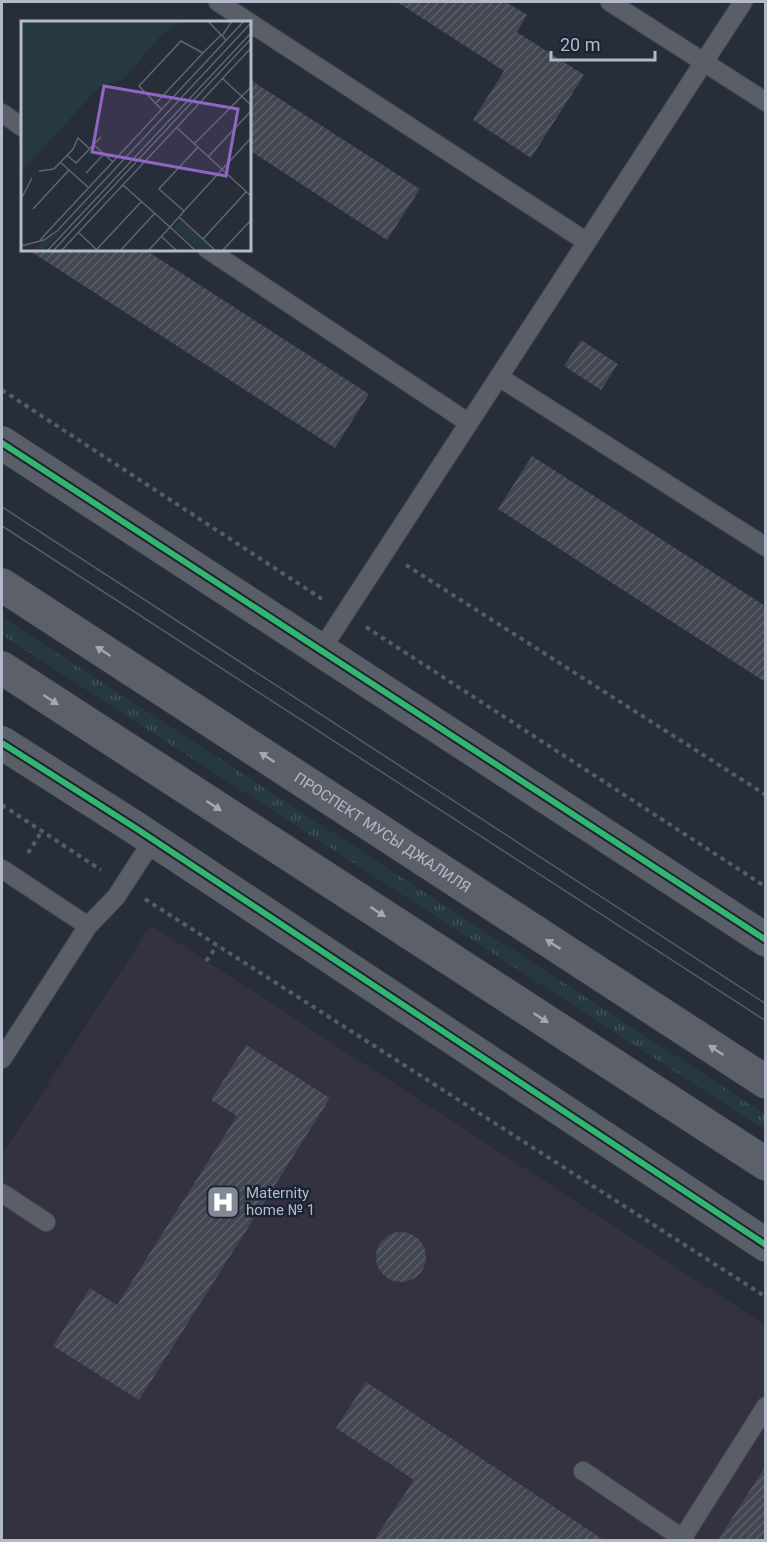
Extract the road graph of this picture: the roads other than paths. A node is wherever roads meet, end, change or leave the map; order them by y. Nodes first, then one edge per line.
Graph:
1 (218, 2) edge
2 (610, 2) edge
3 (743, 2) edge
4 (247, 21) edge
5 (250, 23) edge
6 (704, 63) junction
7 (765, 102) edge
8 (2, 113) edge
9 (21, 126) edge
10 (587, 242) junction
11 (209, 250) edge
12 (499, 377) junction
13 (469, 423) junction
14 (2, 443) edge
15 (765, 547) edge
16 (2, 585) edge
17 (321, 650) junction
18 (2, 668) edge
19 (2, 743) edge
20 (153, 840) junction
21 (2, 869) edge
22 (88, 926) junction
23 (765, 940) edge
24 (2, 1059) edge
25 (765, 1082) edge
26 (765, 1164) edge
27 (2, 1193) edge
28 (46, 1222) dead end
29 (765, 1245) edge
30 (765, 1407) edge
31 (583, 1471) dead end
32 (683, 1540) edge

1 - 4 lane
2 - 6 lane
3 - 6 lane
5 - 10 lane
6 - 7 lane
6 - 10 lane
8 - 9 lane
10 - 12 lane
11 - 13 lane
12 - 13 lane
12 - 15 lane
13 - 17 lane
14 - 17 street
25 -> 16 main road, ПРОСПЕКТ МУСЫ ДЖАЛИЛЯ
17 - 23 street
18 -> 26 main road
19 - 20 street
20 - 22 lane
20 - 29 street
21 - 22 lane
22 - 24 lane
27 - 28 lane
30 - 32 lane
31 - 32 lane

